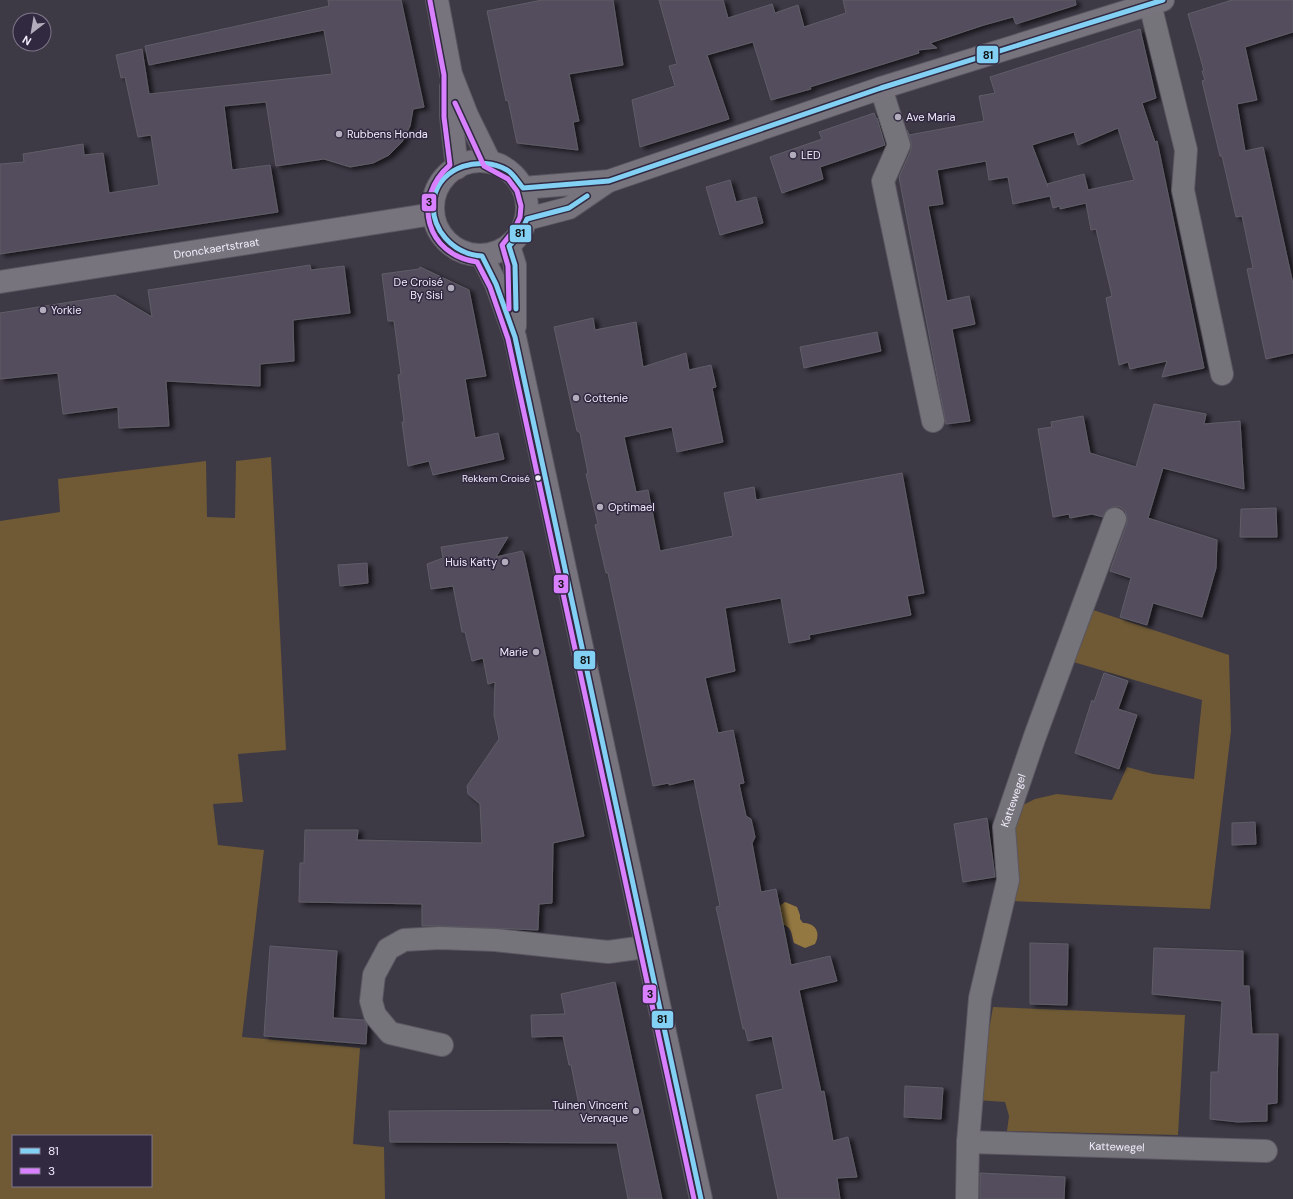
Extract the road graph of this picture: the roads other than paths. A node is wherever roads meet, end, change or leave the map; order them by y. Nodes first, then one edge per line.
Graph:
1 (437, 0) edge
2 (1157, 2) edge
3 (451, 74) junction
4 (881, 88) junction
5 (490, 162) junction
6 (457, 168) junction
7 (609, 181) junction
8 (523, 188) junction
9 (433, 214) junction
10 (526, 219) junction
11 (508, 246) junction
12 (482, 256) junction
13 (0, 282) edge
14 (515, 337) junction
15 (1222, 374) dead end
16 (933, 421) dead end
17 (1115, 519) dead end
18 (645, 947) junction
19 (442, 1045) dead end
20 (968, 1142) junction
21 (1266, 1151) dead end
22 (701, 1199) edge
23 (967, 1199) edge

1 - 3 main road
2 - 4 main road
2 - 15 street
3 - 5 main road
3 - 6 main road
4 - 7 main road
4 - 16 street
5 - 6 main road
5 - 8 main road
6 - 9 main road
7 - 8 main road
7 - 10 main road
8 - 10 main road
9 - 12 main road
9 - 13 main road, Dronckaertstraat
10 - 11 main road
11 - 12 main road
11 - 14 main road
12 - 14 main road
14 - 18 main road
17 - 20 street, Kattewegel
18 - 19 street
18 - 22 main road
20 - 21 street, Kattewegel
20 - 23 street, Kattewegel

